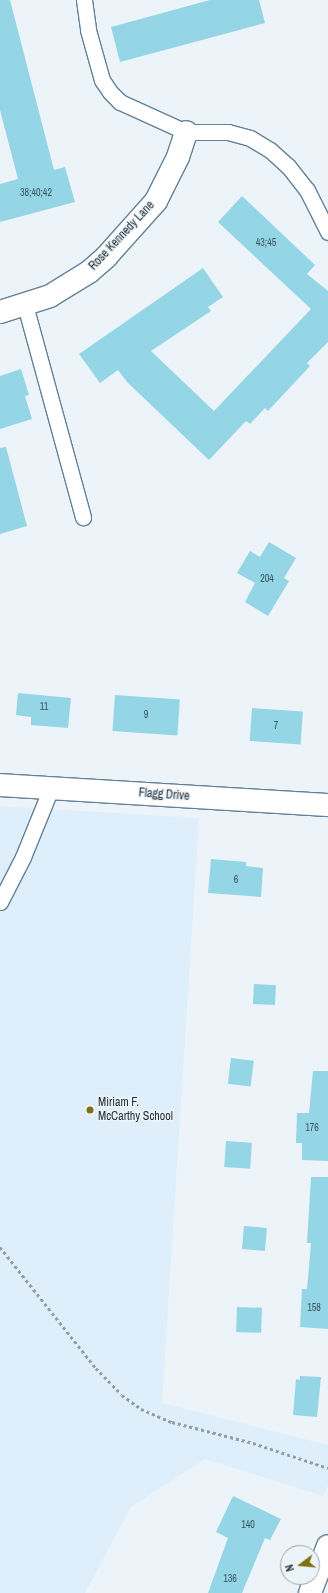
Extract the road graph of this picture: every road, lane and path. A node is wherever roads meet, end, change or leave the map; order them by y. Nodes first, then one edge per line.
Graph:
1 (84, 0) edge
2 (186, 132) junction
3 (328, 232) edge
4 (25, 305) junction
5 (0, 312) edge
6 (83, 517) dead end
7 (0, 785) edge
8 (51, 788) junction
9 (328, 805) edge
10 (0, 902) edge
11 (0, 1247) edge
12 (328, 1468) edge
13 (328, 1546) edge
14 (310, 1593) edge

1 - 2 lane
2 - 3 lane
2 - 4 street, Rose Kennedy Lane
4 - 5 street, Rose Kennedy Lane
4 - 6 lane
7 - 8 street, Flagg Drive
8 - 9 street, Flagg Drive
8 - 10 lane
11 - 12 path
13 - 14 street

